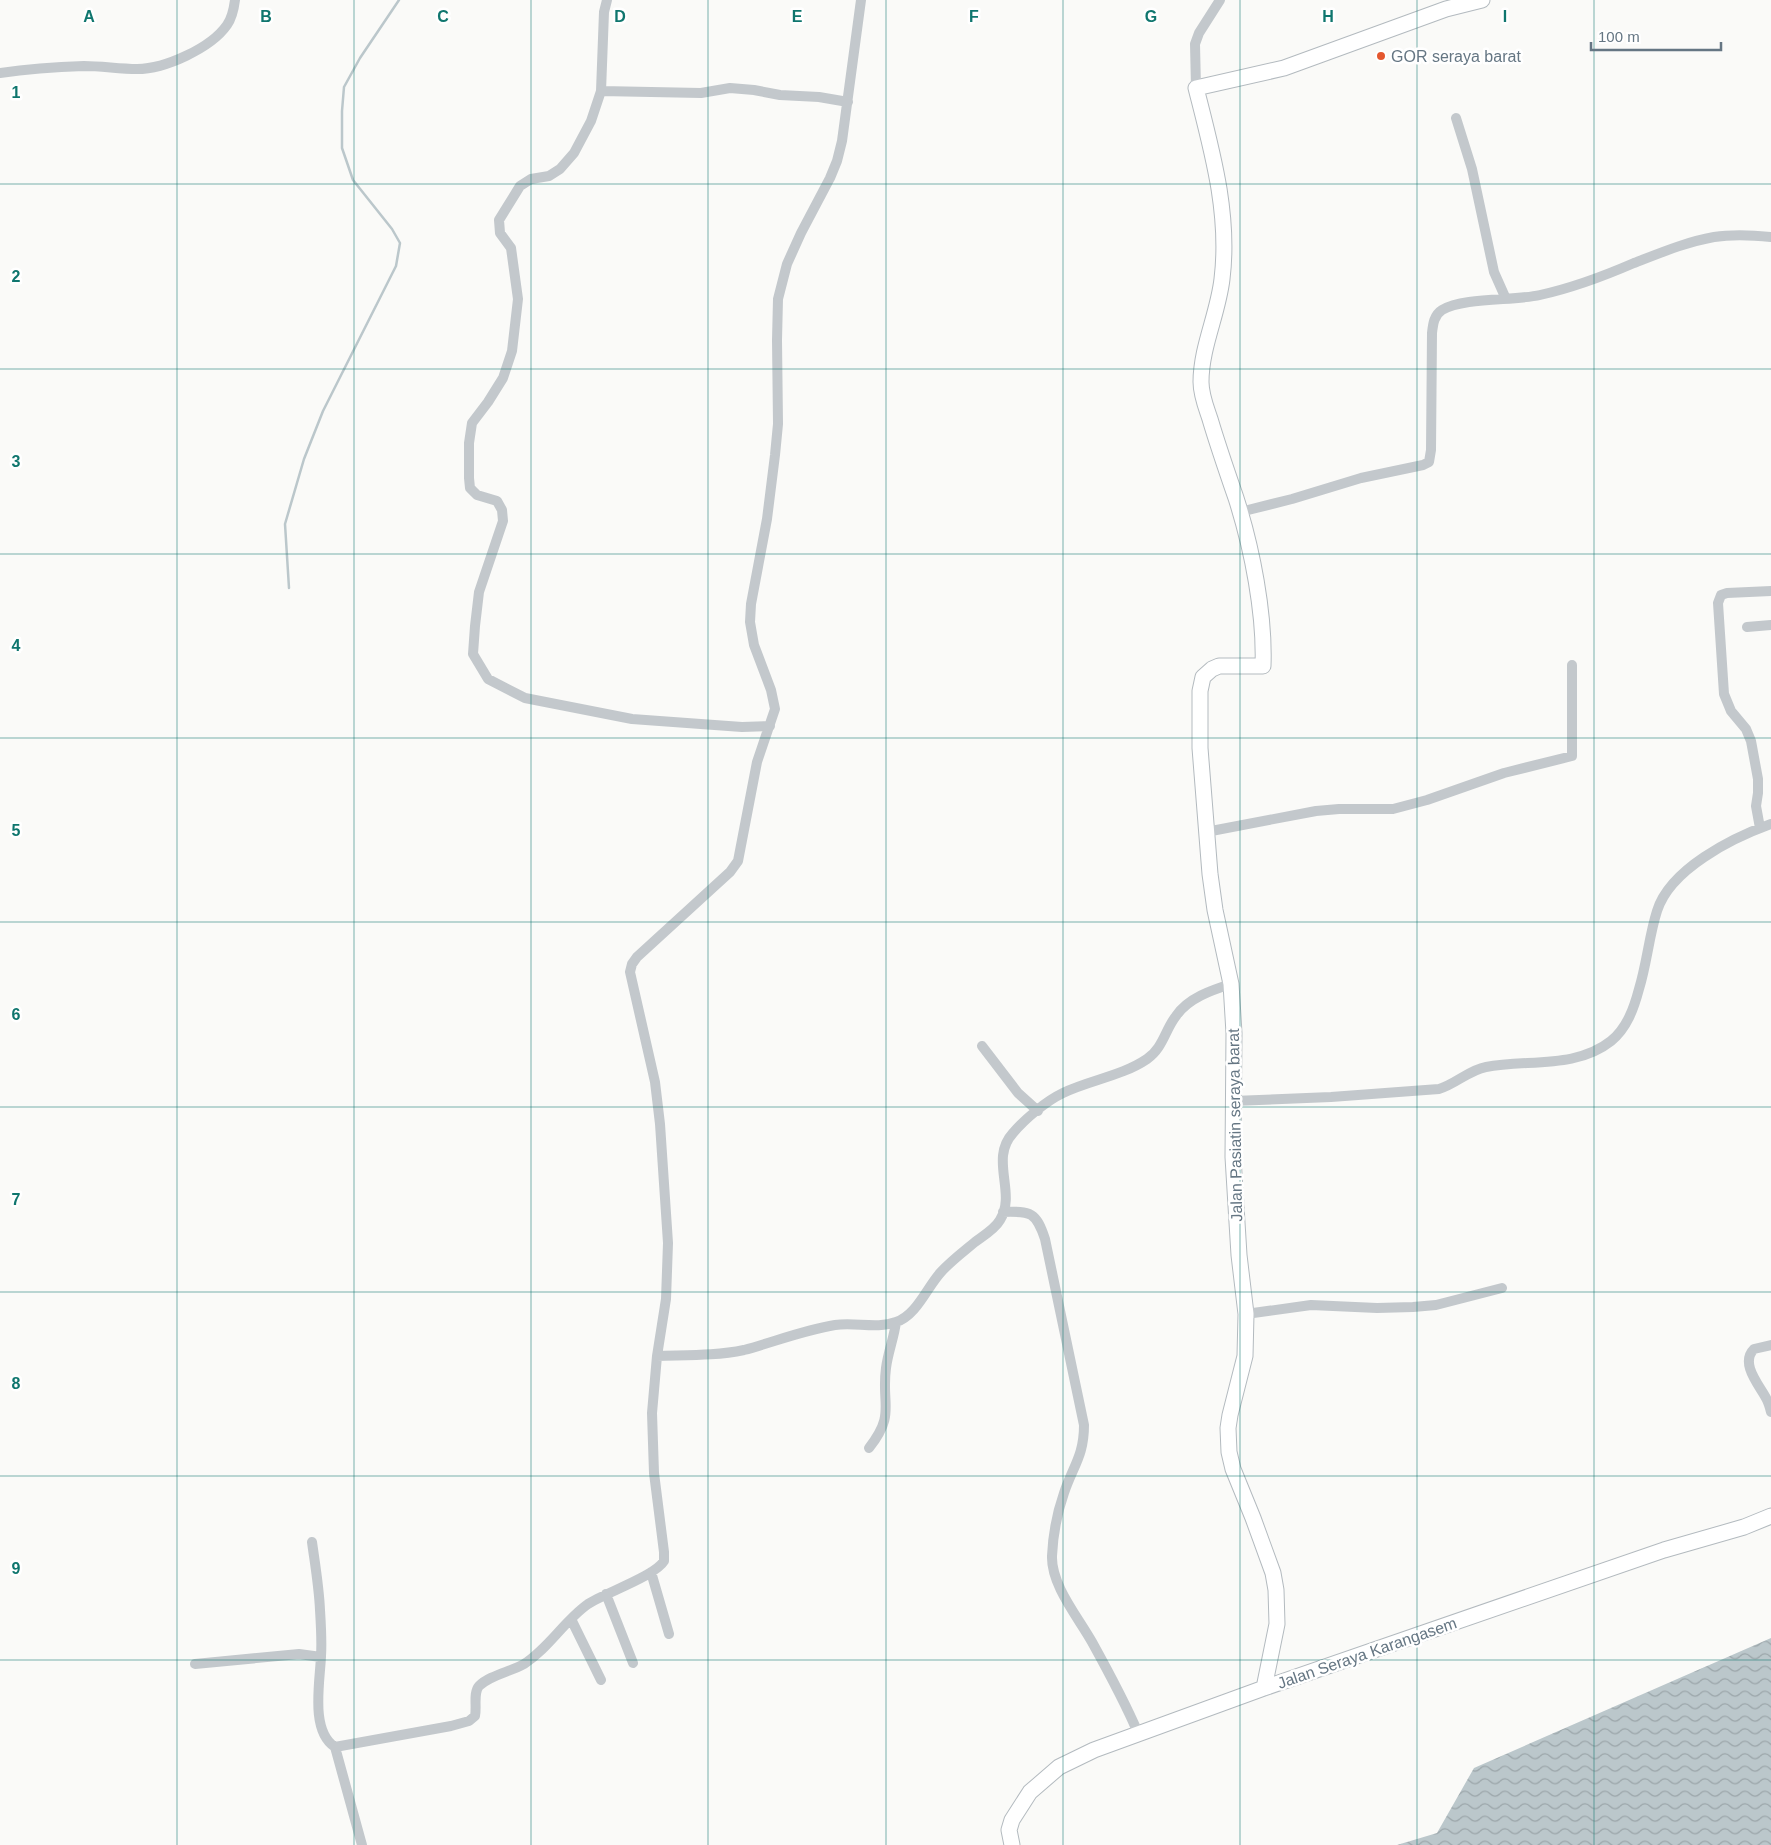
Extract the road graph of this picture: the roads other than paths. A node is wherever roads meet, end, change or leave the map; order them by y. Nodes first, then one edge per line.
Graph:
1 (235, 0) edge
2 (607, 0) edge
3 (861, 0) edge
4 (1220, 0) edge
5 (1482, 0) edge
6 (0, 72) edge
7 (1196, 88) junction
8 (601, 91) junction
9 (848, 102) junction
10 (1456, 118) dead end
11 (1771, 237) edge
12 (1506, 299) junction
13 (1240, 512) junction
14 (1771, 591) edge
15 (1771, 625) edge
16 (1746, 627) dead end
17 (1572, 665) dead end
18 (770, 726) junction
19 (1771, 824) edge
20 (1760, 828) junction
21 (1206, 832) junction
22 (1231, 984) junction
23 (982, 1046) dead end
24 (1233, 1101) junction
25 (1038, 1111) junction
26 (1003, 1212) junction
27 (1502, 1288) dead end
28 (1246, 1314) junction
29 (896, 1322) junction
30 (1771, 1345) edge
31 (657, 1356) junction
32 (1771, 1412) edge
33 (869, 1448) dead end
34 (1771, 1516) edge
35 (312, 1542) dead end
36 (651, 1572) junction
37 (606, 1594) junction
38 (571, 1619) junction
39 (669, 1634) dead end
40 (321, 1657) junction
41 (633, 1663) dead end
42 (196, 1664) dead end
43 (601, 1680) dead end
44 (1264, 1688) junction
45 (1138, 1733) junction
46 (335, 1747) junction
47 (362, 1845) edge
48 (1012, 1845) edge

1 - 6 street
2 - 8 street
3 - 9 street
4 - 7 street
5 - 7 street
7 - 13 street
8 - 9 street
8 - 18 street
9 - 18 street
10 - 12 street
11 - 12 street
12 - 13 street
13 - 21 street, Jalan Pasiatin seraya barat
14 - 20 street
15 - 16 street
17 - 21 street
18 - 31 street
19 - 20 street
20 - 24 street
21 - 22 street, Jalan Pasiatin seraya barat
22 - 24 street, Jalan Pasiatin seraya barat
22 - 25 street
23 - 25 street
24 - 28 street, Jalan Pasiatin seraya barat
25 - 26 street
26 - 29 street
26 - 45 street
27 - 28 street
28 - 44 street, Jalan Pasiatin seraya barat
29 - 31 street
29 - 33 street
30 - 32 street
31 - 36 street
34 - 44 street, Jalan Seraya Karangasem
35 - 40 street
36 - 37 street
36 - 39 street
37 - 38 street
37 - 41 street
38 - 43 street
38 - 46 street
40 - 42 street
40 - 46 street
44 - 45 street, Jalan Seraya Karangasem
45 - 48 street, Jalan Seraya Karangasem
46 - 47 street

